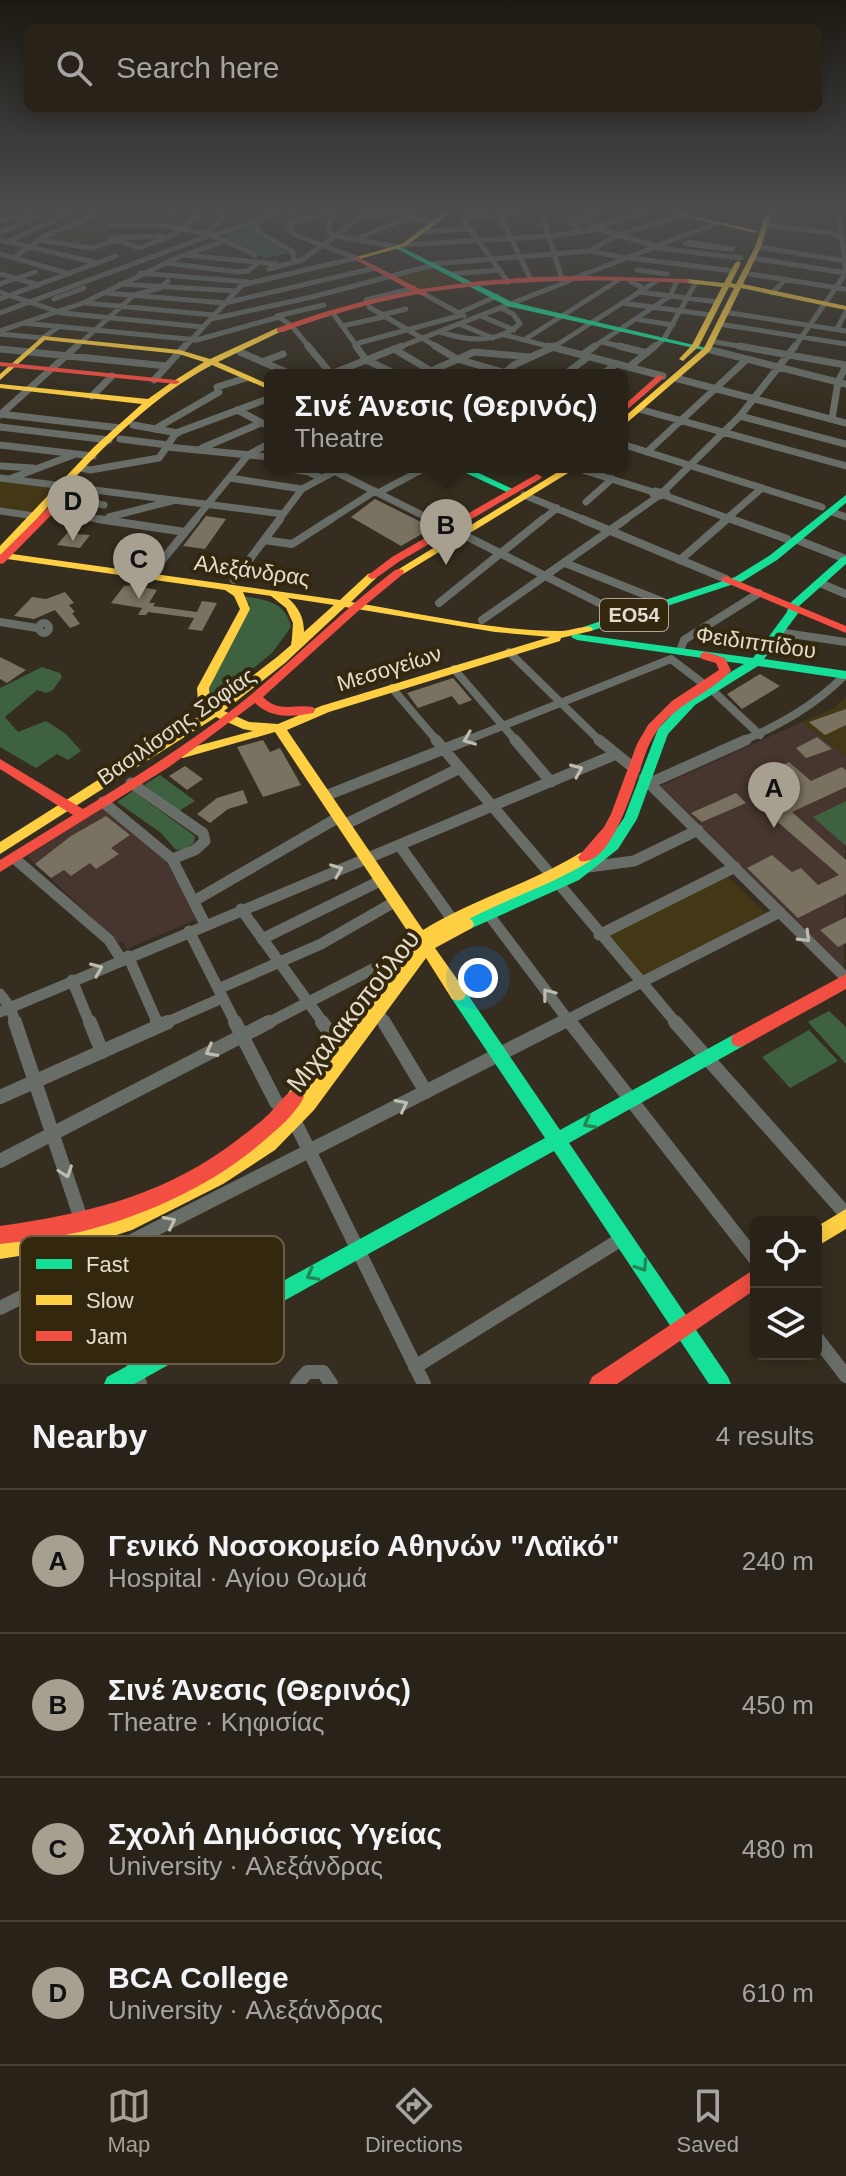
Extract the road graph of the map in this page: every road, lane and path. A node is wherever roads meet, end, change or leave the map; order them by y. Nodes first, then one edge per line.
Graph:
1 (11, 277) edge
2 (21, 277) edge
3 (62, 277) edge
4 (78, 277) edge
5 (98, 277) edge
6 (134, 277) edge
7 (194, 277) edge
8 (277, 277) edge
9 (341, 277) edge
10 (388, 277) edge
11 (391, 277) edge
12 (465, 277) edge
13 (504, 277) edge
14 (549, 277) edge
15 (555, 277) edge
16 (569, 277) edge
17 (595, 277) edge
18 (620, 277) edge
19 (623, 277) edge
20 (628, 277) edge
21 (633, 277) edge
22 (737, 277) edge
23 (770, 277) edge
24 (844, 277) edge
25 (17, 278) junction
26 (332, 279) junction
27 (597, 279) junction
28 (786, 279) junction
29 (89, 280) junction
30 (555, 281) junction
31 (659, 281) junction
32 (99, 282) junction
33 (508, 282) junction
34 (250, 283) junction
35 (0, 284) edge
36 (41, 284) junction
37 (166, 284) junction
38 (695, 284) junction
39 (118, 286) junction
40 (477, 286) junction
41 (731, 287) junction
42 (346, 288) junction
43 (846, 289) edge
44 (301, 290) dead end
45 (59, 291) junction
46 (236, 291) junction
47 (0, 292) edge
48 (421, 292) junction
49 (106, 293) junction
50 (601, 293) junction
51 (772, 293) junction
52 (13, 294) junction
53 (134, 295) junction
54 (831, 295) junction
55 (670, 296) junction
56 (312, 297) junction
57 (0, 299) edge
58 (54, 299) dead end
59 (688, 299) junction
60 (30, 301) junction
61 (624, 301) junction
62 (83, 303) junction
63 (225, 303) junction
64 (369, 303) junction
65 (502, 303) junction
66 (324, 305) junction
67 (122, 306) junction
68 (653, 307) junction
69 (406, 309) dead end
70 (846, 309) edge
71 (8, 310) junction
72 (681, 311) junction
73 (57, 312) junction
74 (247, 312) junction
75 (0, 313) edge
76 (718, 313) junction
77 (460, 314) junction
78 (22, 315) dead end
79 (382, 316) junction
80 (480, 316) junction
81 (563, 316) junction
82 (212, 317) junction
83 (109, 318) junction
84 (338, 318) junction
85 (471, 319) junction
86 (635, 319) junction
87 (261, 321) junction
88 (23, 323) junction
89 (591, 323) junction
90 (459, 324) junction
91 (810, 324) junction
92 (673, 325) junction
93 (58, 327) junction
94 (203, 327) junction
95 (292, 328) junction
96 (620, 329) junction
97 (837, 329) junction
98 (95, 330) junction
99 (514, 330) junction
100 (407, 331) junction
101 (846, 331) edge
102 (0, 332) edge
103 (439, 332) junction
104 (499, 337) junction
105 (801, 337) junction
106 (43, 338) junction
107 (192, 339) junction
108 (420, 339) junction
109 (664, 339) junction
110 (524, 340) junction
111 (81, 342) junction
112 (602, 342) junction
113 (838, 343) junction
114 (355, 344) junction
115 (846, 344) edge
116 (704, 345) junction
117 (552, 348) junction
118 (0, 349) edge
119 (394, 349) junction
120 (26, 352) junction
121 (180, 352) junction
122 (240, 352) junction
123 (647, 353) junction
124 (834, 353) dead end
125 (283, 354) dead end
126 (66, 356) junction
127 (585, 356) junction
128 (791, 356) junction
129 (533, 357) junction
130 (457, 359) junction
131 (366, 360) junction
132 (746, 360) junction
133 (214, 362) junction
134 (262, 362) junction
135 (616, 364) junction
136 (6, 365) edge
137 (167, 366) junction
138 (846, 366) edge
139 (629, 367) junction
140 (781, 368) junction
141 (279, 369) edge
142 (325, 369) edge
143 (344, 369) edge
144 (385, 369) edge
145 (428, 369) edge
146 (435, 369) edge
147 (488, 369) edge
148 (512, 369) edge
149 (571, 369) edge
150 (609, 369) edge
151 (51, 370) junction
152 (112, 376) junction
153 (669, 377) junction
154 (0, 378) edge
155 (246, 378) junction
156 (154, 380) junction
157 (176, 382) junction
158 (842, 383) edge
159 (0, 386) edge
160 (264, 386) edge
161 (30, 389) junction
162 (716, 390) junction
163 (92, 396) junction
164 (755, 399) junction
165 (264, 400) edge
166 (153, 402) junction
167 (628, 408) edge
168 (237, 410) junction
169 (0, 414) edge
170 (740, 416) junction
171 (832, 419) junction
172 (681, 421) junction
173 (261, 423) junction
174 (846, 423) edge
175 (264, 424) edge
176 (0, 427) edge
177 (156, 429) junction
178 (120, 433) junction
179 (178, 433) junction
180 (724, 433) junction
181 (144, 442) junction
182 (846, 444) edge
183 (0, 445) edge
184 (168, 446) junction
185 (264, 446) edge
186 (628, 446) edge
187 (198, 450) junction
188 (647, 452) junction
189 (75, 454) junction
190 (248, 455) junction
191 (93, 456) junction
192 (264, 456) edge
193 (0, 466) edge
194 (846, 466) edge
195 (694, 467) junction
196 (38, 468) junction
197 (85, 469) junction
198 (311, 473) edge
199 (329, 473) edge
200 (345, 473) edge
201 (415, 473) edge
202 (472, 473) edge
203 (546, 473) edge
204 (560, 473) edge
205 (592, 473) edge
206 (319, 477) junction
207 (2, 478) edge
208 (230, 478) junction
209 (612, 479) junction
210 (69, 486) junction
211 (762, 488) junction
212 (302, 489) junction
213 (376, 492) junction
214 (518, 493) junction
215 (660, 494) junction
216 (845, 497) edge
217 (62, 499) junction
218 (176, 500) junction
219 (586, 502) dead end
220 (208, 504) junction
221 (104, 505) dead end
222 (557, 508) junction
223 (827, 509) junction
224 (0, 511) edge
225 (51, 512) junction
226 (283, 514) junction
227 (35, 516) junction
228 (846, 517) edge
229 (727, 518) junction
230 (102, 519) junction
231 (454, 530) junction
232 (609, 530) junction
233 (185, 532) junction
234 (264, 540) junction
235 (793, 540) junction
236 (4, 552) edge
237 (504, 553) junction
238 (846, 559) edge
239 (680, 560) junction
240 (565, 563) junction
241 (155, 569) junction
242 (548, 575) junction
243 (732, 581) junction
244 (820, 583) junction
245 (231, 584) junction
246 (264, 592) junction
247 (759, 593) junction
248 (846, 594) edge
249 (344, 600) junction
250 (661, 601) junction
251 (439, 603) dead end
252 (359, 604) junction
253 (793, 606) junction
254 (621, 614) junction
255 (482, 620) junction
256 (0, 622) edge
257 (37, 628) dead end
258 (518, 629) junction
259 (846, 630) edge
260 (533, 631) junction
261 (778, 632) junction
262 (565, 637) joint
263 (620, 642) junction
264 (846, 642) edge
265 (296, 646) junction
266 (509, 652) junction
267 (695, 653) junction
268 (676, 655) junction
269 (281, 660) junction
270 (750, 661) junction
271 (454, 669) junction
272 (846, 675) edge
273 (708, 687) junction
274 (392, 688) junction
275 (256, 696) junction
276 (562, 702) junction
277 (325, 709) junction
278 (214, 711) junction
279 (226, 719) junction
280 (502, 726) junction
281 (279, 728) junction
282 (760, 735) junction
283 (442, 750) junction
284 (614, 755) junction
285 (171, 757) junction
286 (0, 763) edge
287 (458, 769) junction
288 (643, 777) junction
289 (551, 782) junction
290 (131, 783) junction
291 (325, 796) junction
292 (103, 802) junction
293 (69, 806) junction
294 (491, 806) junction
295 (83, 815) junction
296 (342, 821) junction
297 (698, 830) junction
298 (400, 846) junction
299 (0, 849) edge
300 (14, 858) junction
301 (367, 858) junction
302 (172, 859) junction
303 (0, 867) edge
304 (588, 867) junction
305 (735, 867) junction
306 (382, 880) junction
307 (555, 880) junction
308 (194, 901) junction
309 (396, 901) junction
310 (241, 909) junction
311 (780, 912) junction
312 (489, 915) junction
313 (452, 919) junction
314 (205, 924) junction
315 (189, 931) junction
316 (599, 935) junction
317 (262, 939) junction
318 (423, 942) junction
319 (405, 953) junction
320 (124, 958) junction
321 (279, 962) junction
322 (72, 980) junction
323 (846, 980) edge
324 (641, 984) junction
325 (220, 993) junction
326 (0, 994) edge
327 (307, 1002) junction
328 (5, 1010) edge
329 (377, 1010) junction
330 (568, 1020) junction
331 (159, 1026) junction
332 (241, 1035) junction
333 (337, 1043) junction
334 (102, 1052) junction
335 (500, 1055) junction
336 (706, 1058) junction
337 (34, 1082) junction
338 (426, 1092) junction
339 (0, 1097) edge
340 (629, 1101) junction
341 (290, 1116) junction
342 (53, 1134) junction
343 (557, 1140) junction
344 (309, 1152) junction
345 (0, 1161) edge
346 (846, 1216) edge
347 (85, 1228) junction
348 (822, 1234) edge
349 (0, 1235) edge
350 (54, 1236) edge
351 (88, 1236) edge
352 (142, 1236) edge
353 (623, 1238) junction
354 (20, 1245) edge
355 (0, 1250) edge
356 (357, 1251) junction
357 (750, 1252) edge
358 (750, 1282) edge
359 (284, 1293) edge
360 (20, 1298) edge
361 (0, 1308) edge
362 (683, 1327) junction
363 (822, 1345) edge
364 (162, 1364) edge
365 (415, 1367) junction
366 (846, 1376) edge
367 (138, 1378) edge
368 (114, 1384) edge
369 (297, 1384) edge
370 (331, 1384) edge
371 (424, 1384) edge
372 (599, 1384) edge
373 (721, 1384) edge

1 - 25 street
2 - 25 street
3 - 36 street
4 - 29 street
5 - 29 street
6 - 39 street
7 - 34 street
8 - 34 street
9 - 26 street
10 - 42 street
11 - 48 main road
12 - 40 main road
13 - 33 street
14 - 30 street
15 - 30 street
16 - 30 street
17 - 27 street
18 - 30 main road
19 - 27 main road
20 - 50 street
21 - 31 main road
22 - 41 main road
23 - 28 street
24 - 54 street
25 - 35 street
25 - 36 street
26 - 42 street
26 - 63 street
27 - 30 main road
28 - 51 street
28 - 54 street
29 - 32 street
29 - 45 street
30 - 33 main road
30 - 40 main road
30 - 65 street
31 - 38 main road
31 - 41 main road
31 - 55 street
31 - 55 street
31 - 61 street
32 - 39 street
32 - 58 street
33 - 40 main road
34 - 46 street
36 - 45 street
36 - 52 street
37 - 39 street
37 - 46 street
37 - 53 street
38 - 41 main road
38 - 59 street
39 - 49 street
40 - 48 main road
40 - 65 main road
41 - 51 main road
41 - 76 main road
42 - 56 street
42 - 64 street
43 - 54 street
44 - 56 street
45 - 60 street
46 - 63 street
47 - 52 street
48 - 64 main road
48 - 77 street
49 - 53 street
49 - 62 street
50 - 61 street
50 - 81 street
51 - 54 main road
52 - 57 street
52 - 60 street
53 - 63 street
53 - 67 street
54 - 70 main road
54 - 91 street
55 - 59 street
55 - 68 street
56 - 66 street
56 - 74 street
59 - 72 street
59 - 76 street
60 - 71 street
60 - 73 street
61 - 68 street
61 - 89 street
62 - 67 street
62 - 73 street
63 - 82 street
64 - 79 street
64 - 84 main road
65 - 77 street
65 - 80 street
65 - 81 main road
65 - 99 street
66 - 84 street
66 - 87 street
67 - 82 street
67 - 83 street
68 - 72 street
68 - 86 street
69 - 79 street
70 - 97 street
71 - 75 street
71 - 78 street
72 - 76 street
72 - 92 street
73 - 83 street
73 - 88 street
74 - 82 street
74 - 87 street
76 - 91 street
76 - 105 street
76 - 116 main road
77 - 85 street
77 - 100 street
79 - 84 street
79 - 100 street
80 - 85 street
80 - 99 street
81 - 89 main road
81 - 110 street
82 - 94 street
83 - 94 street
83 - 98 street
84 - 95 main road
84 - 114 street
85 - 90 street
86 - 92 street
86 - 96 street
87 - 95 street
87 - 107 street
88 - 93 street
88 - 102 street
89 - 96 main road
89 - 117 street
90 - 103 street
90 - 104 street
91 - 97 street
91 - 105 street
92 - 109 street
93 - 98 street
93 - 106 street
94 - 107 street
95 - 122 main road
95 - 133 main road
95 - 142 street
96 - 109 main road
96 - 112 street
97 - 101 street
98 - 107 street
98 - 111 street
99 - 104 street
100 - 108 street
100 - 114 street
102 - 106 street
103 - 104 street
103 - 108 street
104 - 110 street
105 - 113 street
105 - 128 street
106 - 111 main road
106 - 120 main road
107 - 121 street
108 - 119 street
108 - 130 street
109 - 116 main road
109 - 123 street
110 - 117 street
111 - 121 main road
111 - 126 street
112 - 123 street
112 - 127 street
113 - 115 street
113 - 124 street
114 - 131 street
116 - 128 street
116 - 132 street
116 - 153 main road
117 - 127 street
117 - 129 street
118 - 120 street
119 - 131 street
119 - 145 street
120 - 126 street
120 - 136 main road
121 - 133 main road
121 - 137 street
122 - 133 main road
122 - 134 street
123 - 139 street
125 - 134 street
126 - 137 street
126 - 151 street
127 - 135 street
127 - 149 street
128 - 138 street
128 - 140 street
129 - 130 street
129 - 148 street
130 - 146 street
130 - 147 street
131 - 143 street
131 - 144 street
132 - 140 street
132 - 162 street
133 - 155 main road
133 - 157 main road
133 - 166 main road
134 - 141 street
135 - 139 street
135 - 150 street
136 - 151 main road
136 - 154 main road
137 - 156 street
138 - 158 street
139 - 153 street
140 - 158 street
140 - 164 street
151 - 152 main road
151 - 161 street
152 - 156 main road
152 - 163 street
153 - 162 street
153 - 167 main road
155 - 160 main road
155 - 177 street
156 - 157 main road
157 - 166 main road
158 - 171 street
159 - 161 main road
161 - 163 main road
161 - 169 street
162 - 164 street
162 - 172 street
163 - 166 main road
164 - 170 street
164 - 171 street
165 - 168 street
166 - 178 main road
167 - 172 street
168 - 173 street
168 - 179 street
169 - 178 street
170 - 180 street
170 - 182 street
171 - 174 street
172 - 180 street
172 - 188 street
173 - 175 street
173 - 187 street
176 - 178 street
177 - 178 street
177 - 179 street
177 - 181 street
178 - 181 street
178 - 191 main road
178 - 197 main road
179 - 184 street
180 - 194 street
180 - 195 street
181 - 184 street
183 - 189 street
184 - 187 street
184 - 197 street
185 - 190 street
186 - 188 street
187 - 190 street
188 - 195 street
189 - 191 street
189 - 196 street
190 - 192 street
190 - 208 street
191 - 197 main road
193 - 196 street
195 - 211 street
195 - 215 street
196 - 207 street
197 - 210 main road
198 - 206 street
199 - 206 street
200 - 213 street
201 - 213 street
202 - 214 main road
203 - 214 main road
204 - 214 main road
205 - 209 street
206 - 212 street
207 - 210 street
208 - 212 street
208 - 220 street
209 - 215 street
209 - 219 street
210 - 217 main road
210 - 218 street
210 - 227 main road
211 - 223 street
211 - 229 street
212 - 226 street
213 - 231 street
213 - 234 street
214 - 222 street
214 - 231 main road
215 - 229 street
215 - 232 street
216 - 223 main road, ΕΟ54
216 - 243 main road, ΕΟ54
217 - 221 street
217 - 225 main road
218 - 220 street
218 - 230 street
220 - 226 street
220 - 233 street
222 - 232 street
222 - 237 street
223 - 228 street
223 - 235 main road, ΕΟ54
224 - 227 street
225 - 230 street
225 - 236 main road
226 - 234 street
227 - 236 main road
229 - 235 street
229 - 239 street
230 - 233 street
231 - 237 street
231 - 249 main road, Βασιλίσσης Σοφίας
231 - 252 main road, Βασιλίσσης Σοφίας
232 - 239 street
232 - 240 street
233 - 241 street
234 - 245 street
235 - 238 street
235 - 243 main road, ΕΟ54
236 - 241 main road, Αλεξάνδρας
236 - 245 main road, Αλεξάνδρας
237 - 242 street
237 - 251 street
238 - 244 main road, Μιχαλακοπούλου
239 - 243 street
240 - 242 street
240 - 250 street
241 - 245 main road, Αλεξάνδρας
242 - 254 street
242 - 255 street
243 - 247 main road
243 - 250 main road, ΕΟ54
243 - 260 main road, ΕΟ54
243 - 263 main road, ΕΟ54
244 - 248 street
244 - 253 main road, Μιχαλακοπούλου
245 - 246 main road, Αλεξάνδρας
245 - 249 main road, Αλεξάνδρας
245 - 278 main road
246 - 249 main road, Αλεξάνδρας
246 - 265 main road
247 - 253 main road
247 - 268 street
249 - 252 main road
249 - 265 main road, Βασιλίσσης Σοφίας
250 - 254 main road, ΕΟ54
252 - 255 main road, ΕΟ54
252 - 258 main road, ΕΟ54
252 - 275 main road, Βασιλίσσης Σοφίας
253 - 259 main road
253 - 261 main road, Μιχαλακοπούλου
253 - 270 main road
254 - 260 main road, ΕΟ54
255 - 258 main road, ΕΟ54
256 - 257 street
258 - 260 main road, ΕΟ54
258 - 266 main road
261 - 264 street
261 - 270 main road, Μιχαλακοπούλου
262 - 263 main road, Φειδιππίδου / ΕΟ54
262 - 266 main road, Μεσογείων / ΕΟ54
263 - 268 main road, Φειδιππίδου / ΕΟ54
265 - 269 main road, Βασιλίσσης Σοφίας
266 - 271 main road, Μεσογείων / ΕΟ54
266 - 276 street
267 - 268 main road, Φειδιππίδου / ΕΟ54
267 - 270 main road, Φειδιππίδου / ΕΟ54
267 - 273 main road
268 - 273 street
268 - 276 street
269 - 275 main road
269 - 278 main road, Βασιλίσσης Σοφίας
270 - 272 main road, Φειδιππίδου
270 - 273 main road, Μιχαλακοπούλου
271 - 274 main road, Μεσογείων / ΕΟ54
271 - 280 street
272 - 282 street
273 - 282 street
273 - 288 main road, Μιχαλακοπούλου
274 - 277 main road, Μεσογείων / ΕΟ54
274 - 283 street
275 - 277 main road
275 - 279 main road, Βασιλίσσης Σοφίας
276 - 280 street
276 - 284 street
277 - 281 main road, Μεσογείων / ΕΟ54
278 - 279 main road, ΕΟ54
278 - 293 main road, Βασιλίσσης Σοφίας
279 - 281 main road, Μεσογείων / ΕΟ54
279 - 285 main road, Βασιλίσσης Σοφίας
280 -> 283 street
280 - 289 street
281 - 285 main road, ΕΟ54
281 - 291 main road
282 - 288 street
283 - 287 street
283 - 291 street
284 - 288 street
289 -> 284 street
285 - 290 main road, Βασιλίσσης Σοφίας / ΕΟ54
286 - 293 main road
287 - 294 street
287 - 296 street
288 - 297 street
288 - 304 main road, Μιχαλακοπούλου
288 - 307 main road, Μιχαλακοπούλου
289 - 294 street
290 - 292 main road, Βασιλίσσης Σοφίας / ΕΟ54
290 - 302 street
291 - 296 main road
292 - 295 main road, Βασιλίσσης Σοφίας / ΕΟ54
292 - 302 street
293 - 295 main road
293 - 299 main road, Βασιλίσσης Σοφίας
294 - 298 street
294 - 307 street
295 - 300 main road, Βασιλίσσης Σοφίας / ΕΟ54
296 - 301 main road
296 - 308 street
297 - 304 street
297 - 305 street
298 - 301 street
298 - 313 street
300 - 303 main road, Βασιλίσσης Σοφίας / ΕΟ54
300 - 320 street
301 - 306 main road
310 -> 301 street
302 - 308 street
304 - 307 main road, Μιχαλακοπούλου
305 - 311 street
305 - 316 street
306 - 309 main road
306 - 317 street
307 - 312 main road, Μιχαλακοπούλου
307 - 313 main road, Μιχαλακοπούλου
307 - 316 street
308 - 314 street
309 - 318 main road
309 - 321 street
310 - 314 street
310 - 317 street
311 -> 323 street
311 - 324 street
312 - 318 main road, Μιχαλακοπούλου
330 -> 312 street
313 - 318 main road, Μιχαλακοπούλου
314 - 315 street
315 - 320 street
315 - 325 street
316 - 324 street
317 - 321 street
318 - 319 main road, Μιχαλακοπούλου
318 - 329 main road, Μιχαλακοπούλου
318 - 335 main road
319 - 327 street
319 - 333 main road, Μιχαλακοπούλου
322 -> 320 street
320 - 331 street
321 - 325 street
321 - 327 street
322 - 328 street
322 - 334 street
323 - 336 main road
324 - 330 street
324 - 336 street
325 - 331 street
325 - 332 street
326 - 328 street
327 - 332 street
327 - 333 street
328 - 337 street
329 - 338 street
329 - 341 main road, Μιχαλακοπούλου
330 - 335 street
330 - 340 street
331 - 334 street
332 - 341 street
332 -> 342 street
333 - 341 main road, Μιχαλακοπούλου
334 - 337 street
335 - 338 street
335 - 343 main road
336 - 340 main road
336 - 346 street
337 - 339 street
337 - 342 street
344 -> 338 street
340 -> 343 main road
340 - 357 street
341 - 344 street
341 - 347 main road, Μιχαλακοπούλου
342 - 345 street
342 -> 347 street
343 - 353 main road
343 - 356 main road
352 -> 344 street
344 - 356 street
346 - 348 main road
347 - 349 main road, Μιχαλακοπούλου
347 - 350 main road, Μιχαλακοπούλου
347 - 351 street
353 -> 362 main road
353 - 365 street
354 - 355 main road, Μιχαλακοπούλου
356 -> 359 main road
356 - 365 street
358 - 362 main road
360 - 361 street
362 - 372 main road
362 - 373 main road
363 - 366 street
364 -> 367 main road
365 - 371 street
367 - 368 main road
369 - 370 street

